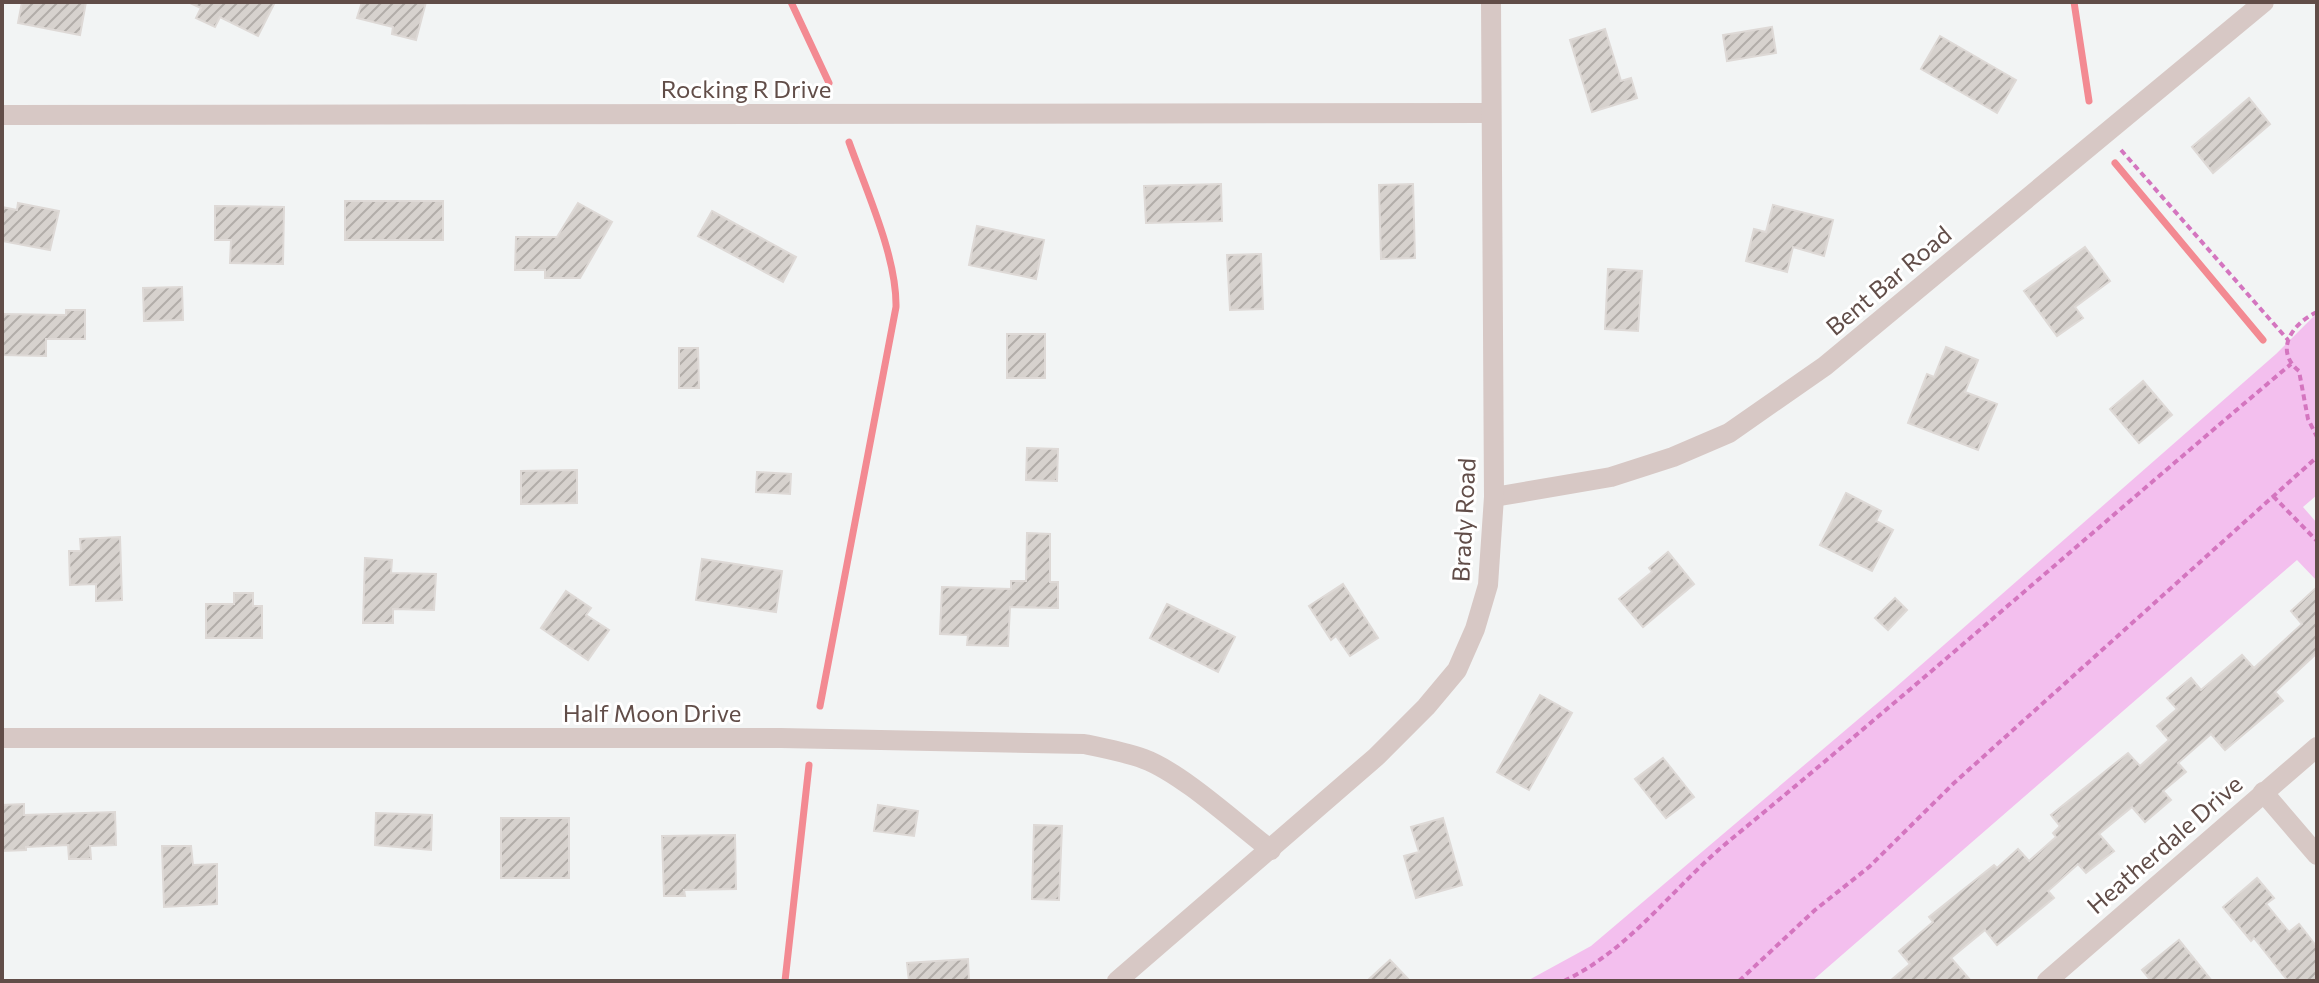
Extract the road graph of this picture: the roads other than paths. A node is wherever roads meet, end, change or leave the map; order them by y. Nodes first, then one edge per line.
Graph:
1 (1491, 2) edge
2 (2264, 2) edge
3 (1490, 113) junction
4 (2, 115) edge
5 (1494, 497) junction
6 (2, 738) edge
7 (2317, 747) edge
8 (2263, 792) junction
9 (1271, 850) junction
10 (2317, 855) edge
11 (2068, 974) edge
12 (1117, 981) edge
13 (2047, 981) edge

1 - 3 street, Brady Road
2 - 5 street, Bent Bar Road
3 - 4 street, Rocking R Drive
3 - 5 street, Brady Road
5 - 9 street, Brady Road
6 - 9 street, Half Moon Drive
7 - 8 street, Heatherdale Drive
8 - 10 street
8 - 11 street, Heatherdale Drive
9 - 12 street, Brady Road
11 - 13 street, Heatherdale Drive

